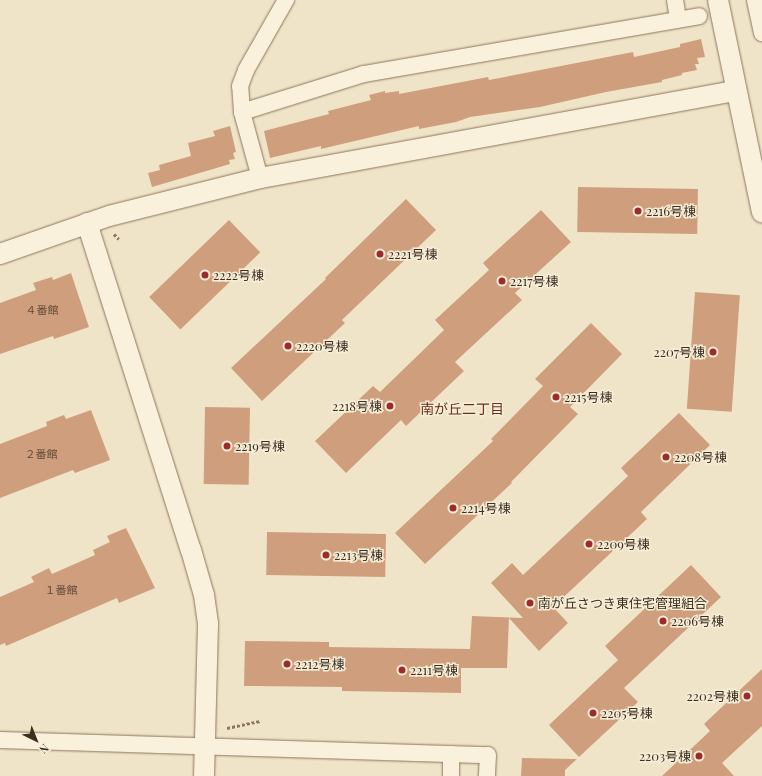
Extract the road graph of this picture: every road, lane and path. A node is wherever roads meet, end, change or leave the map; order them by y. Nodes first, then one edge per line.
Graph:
1 (286, 0) edge
2 (675, 0) edge
3 (718, 0) edge
4 (755, 0) edge
5 (698, 16) dead end
6 (678, 19) junction
7 (762, 33) edge
8 (736, 91) junction
9 (242, 112) junction
10 (260, 178) junction
11 (762, 212) edge
12 (87, 224) junction
13 (114, 236) dead end
14 (119, 239) dead end
15 (0, 254) edge
16 (260, 721) dead end
17 (221, 730) dead end
18 (0, 740) edge
19 (204, 747) junction
20 (451, 754) junction
21 (204, 776) edge
22 (451, 776) edge
23 (487, 776) edge

1 - 9 street
2 - 6 street
3 - 8 street
4 - 7 street
5 - 6 street
6 - 9 street
8 - 10 street
8 - 11 street
9 - 10 street
10 - 12 street
12 - 15 street
12 - 19 street
13 - 14 path
16 - 17 path
18 - 19 street
19 - 20 street
19 - 21 street
20 - 22 street
20 - 23 street

